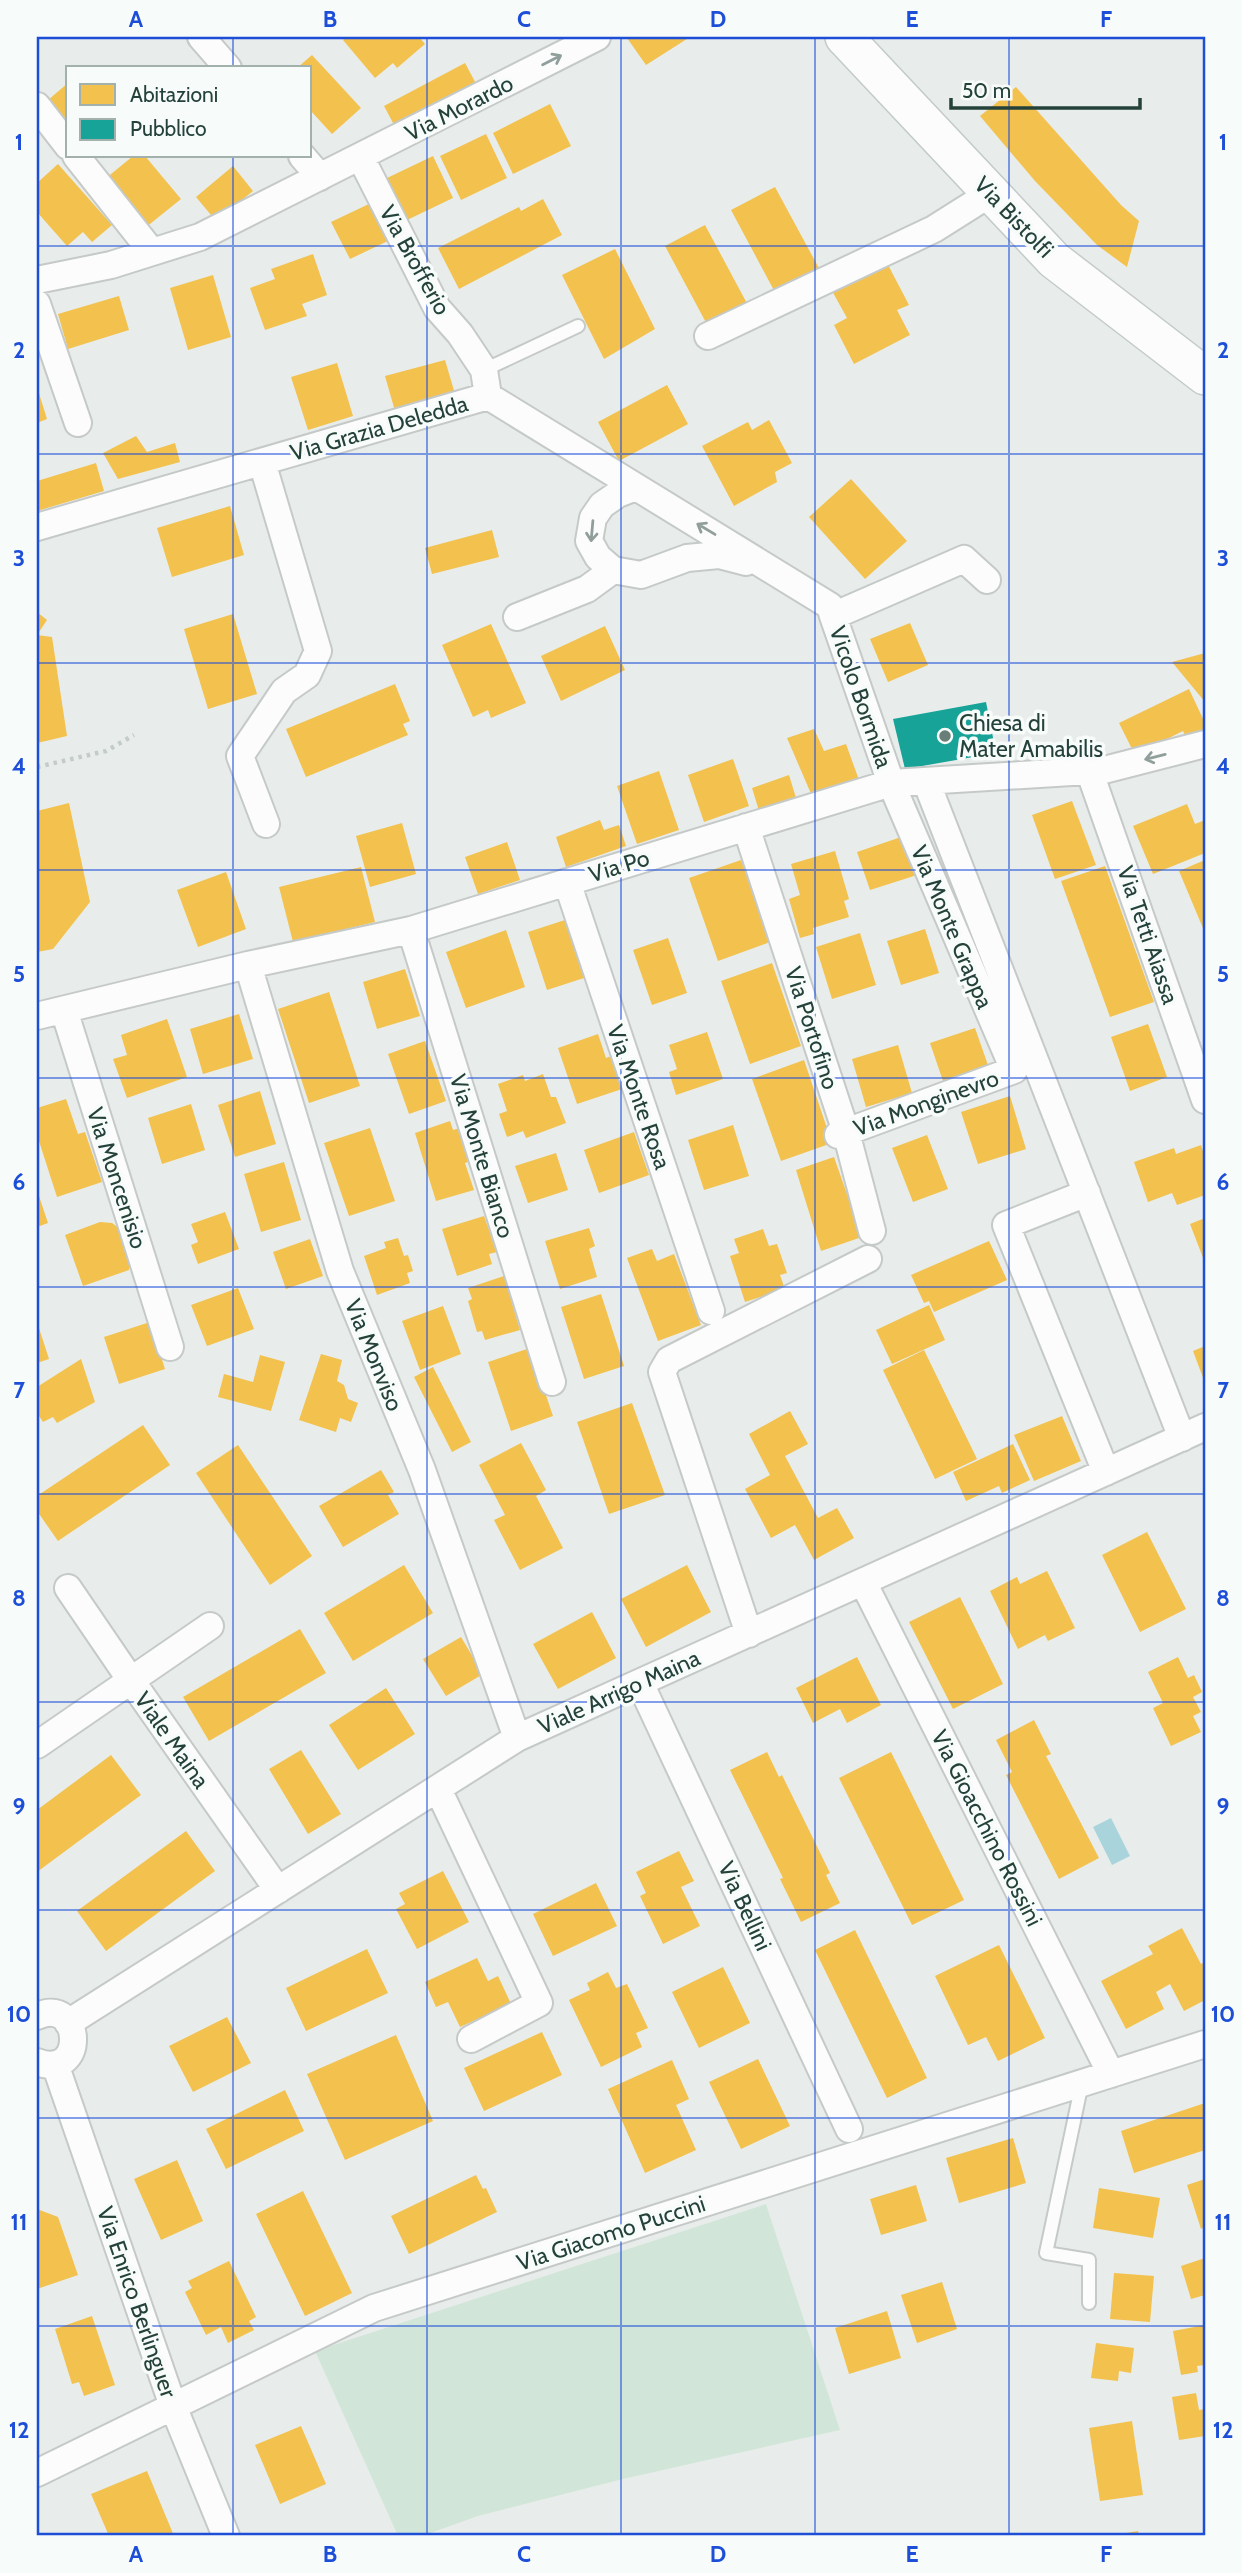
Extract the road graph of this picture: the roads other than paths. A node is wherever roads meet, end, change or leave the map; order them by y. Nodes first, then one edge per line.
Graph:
1 (201, 37) edge
2 (597, 37) edge
3 (844, 37) edge
4 (226, 66) edge
5 (37, 106) edge
6 (66, 143) edge
7 (78, 158) edge
8 (304, 158) edge
9 (361, 158) junction
10 (320, 177) junction
11 (991, 192) junction
12 (152, 252) junction
13 (37, 280) edge
14 (37, 304) edge
15 (578, 326) dead end
16 (708, 336) dead end
17 (43, 340) edge
18 (1205, 376) edge
19 (486, 383) junction
20 (78, 423) dead end
21 (262, 462) junction
22 (636, 487) junction
23 (37, 527) edge
24 (764, 565) junction
25 (612, 570) junction
26 (987, 580) dead end
27 (833, 616) junction
28 (517, 617) dead end
29 (1205, 744) edge
30 (1097, 770) junction
31 (926, 781) junction
32 (891, 783) junction
33 (266, 824) dead end
34 (746, 827) junction
35 (567, 883) junction
36 (411, 930) junction
37 (248, 965) junction
38 (64, 1010) junction
39 (37, 1016) edge
40 (1014, 1070) joint
41 (1205, 1100) edge
42 (842, 1134) junction
43 (1087, 1193) junction
44 (872, 1231) dead end
45 (868, 1259) dead end
46 (711, 1311) dead end
47 (170, 1346) dead end
48 (552, 1382) dead end
49 (1194, 1432) edge
50 (1106, 1472) junction
51 (863, 1582) junction
52 (68, 1588) dead end
53 (209, 1626) dead end
54 (749, 1634) junction
55 (130, 1679) junction
56 (640, 1683) junction
57 (517, 1738) junction
58 (37, 1745) edge
59 (438, 1789) junction
60 (278, 1890) junction
61 (39, 2013) edge
62 (68, 2023) junction
63 (471, 2039) dead end
64 (1205, 2044) edge
65 (46, 2063) edge
66 (1111, 2074) junction
67 (1082, 2083) junction
68 (849, 2129) dead end
69 (1089, 2303) dead end
70 (173, 2406) junction
71 (37, 2473) edge
72 (226, 2536) edge

1 - 4 street
9 -> 2 street, Via Morardo
3 - 11 street, Via Bistolfi
5 - 6 street
7 - 12 street
8 - 10 street
9 - 10 street, Via Morardo
9 - 19 street, Via Brofferio
10 - 12 street, Via Morardo
11 - 16 street
11 - 18 street, Via Bistolfi
12 - 13 street, Via Morardo
14 - 17 street
15 - 19 lane
17 - 20 street
19 - 21 street, Via Grazia Deledda
19 - 22 street, Via Grazia Deledda
21 - 23 street, Via Grazia Deledda
21 - 33 street
24 -> 22 street, Via Grazia Deledda
22 -> 25 street
24 - 25 street
24 - 27 street, Via Grazia Deledda
25 - 28 street
26 - 27 street, Vicolo Bormida
27 - 32 street, Vicolo Bormida
29 -> 30 street, Via Po
30 - 31 street, Via Po
30 - 41 street, Via Tetti Aiassa
31 - 32 street, Via Po
31 - 43 street
32 - 34 street, Via Po
32 - 40 street, Via Monte Grappa
34 - 35 street, Via Po
34 - 42 street, Via Portofino
35 - 36 street, Via Po
35 - 46 street, Via Monte Rosa
36 - 37 street, Via Po
36 - 48 street, Via Monte Bianco
37 - 38 street, Via Po
37 - 57 street, Via Monviso
38 - 39 street, Via Po
38 - 47 street, Via Moncenisio
40 - 42 street, Via Monginevro
42 - 44 street, Via Portofino
43 - 49 street
43 - 50 street
45 - 54 street
49 - 50 street, Viale Arrigo Maina
50 - 51 street, Viale Arrigo Maina
51 - 54 street, Viale Arrigo Maina
51 - 66 street, Via Gioacchino Rossini
52 - 55 street, Viale Maina
53 - 55 street
54 - 56 street, Viale Arrigo Maina
55 - 58 street
55 - 60 street, Viale Maina
56 - 57 street, Viale Arrigo Maina
56 - 68 street, Via Bellini
57 - 59 street, Viale Arrigo Maina
59 - 60 street, Viale Arrigo Maina
59 - 63 street
60 - 62 street, Viale Arrigo Maina
61 - 62 street
62 - 65 street
64 - 66 street, Via Giacomo Puccini
65 - 70 street, Via Enrico Berlinguer
66 - 67 street, Via Giacomo Puccini
67 - 69 lane
67 - 70 street, Via Giacomo Puccini
70 - 71 street, Via Giacomo Puccini
70 - 72 street, Via Enrico Berlinguer

